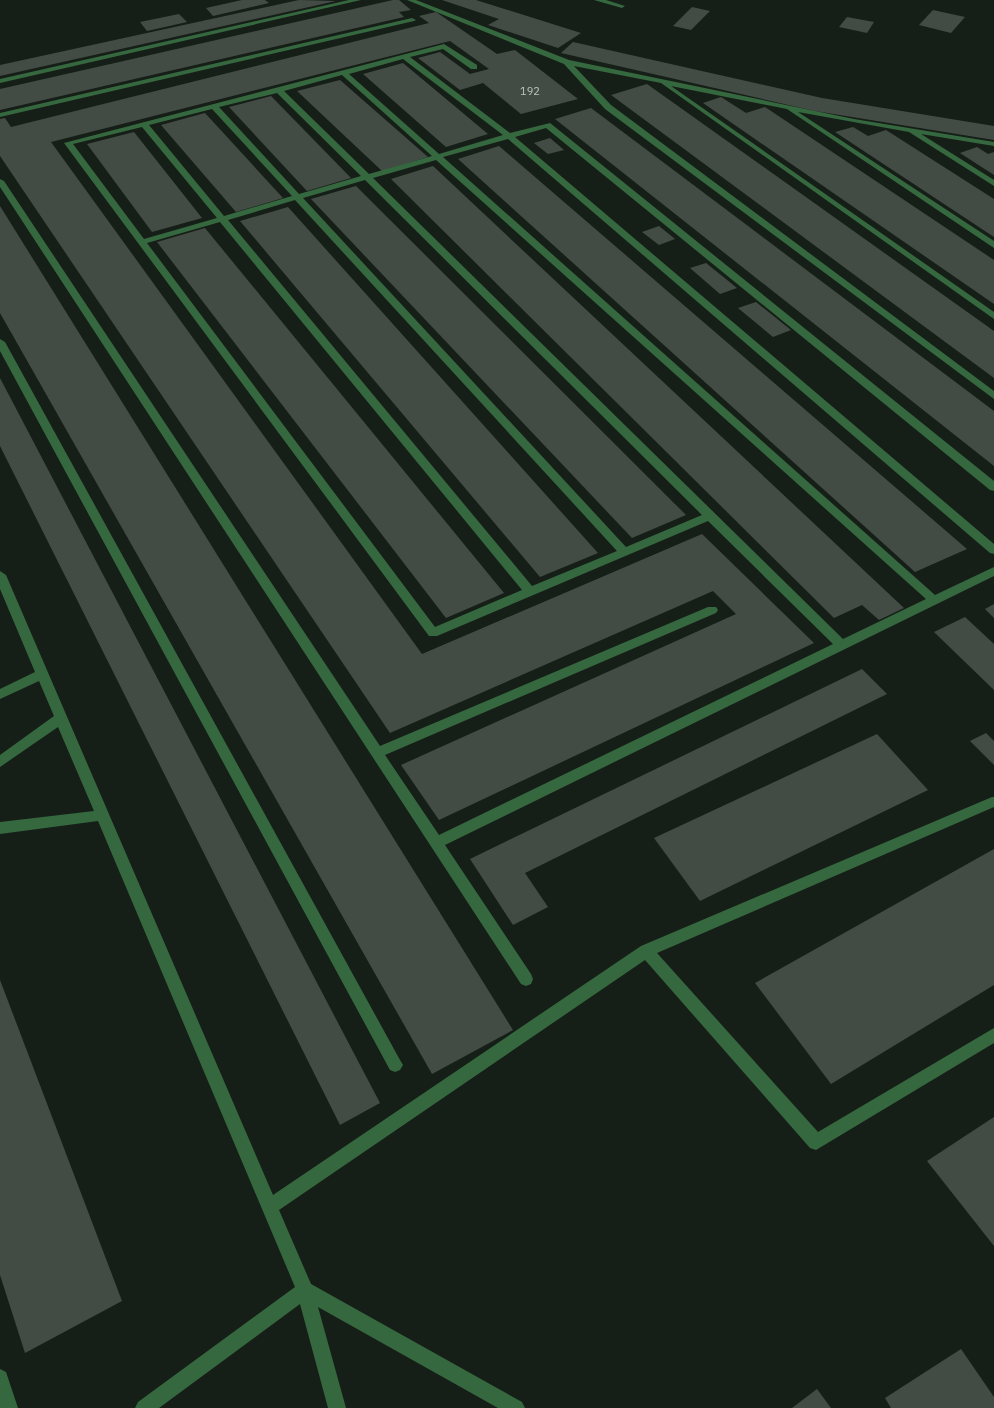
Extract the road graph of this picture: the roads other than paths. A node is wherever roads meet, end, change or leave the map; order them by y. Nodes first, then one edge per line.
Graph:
1 (358, 0) edge
2 (410, 0) edge
3 (597, 0) edge
4 (622, 6) dead end
5 (412, 20) dead end
6 (405, 56) junction
7 (566, 62) junction
8 (474, 67) dead end
9 (344, 73) junction
10 (0, 81) edge
11 (660, 81) junction
12 (279, 90) junction
13 (213, 106) junction
14 (784, 106) junction
15 (0, 115) edge
16 (145, 125) junction
17 (906, 129) junction
18 (509, 136) junction
19 (994, 144) edge
20 (438, 157) junction
21 (367, 177) junction
22 (0, 181) edge
23 (994, 184) edge
24 (298, 197) junction
25 (223, 219) junction
26 (142, 242) junction
27 (994, 245) edge
28 (994, 316) edge
29 (0, 342) edge
30 (994, 396) edge
31 (994, 487) edge
32 (709, 516) junction
33 (994, 550) edge
34 (624, 551) junction
35 (994, 570) edge
36 (0, 574) edge
37 (531, 594) junction
38 (934, 600) junction
39 (712, 610) dead end
40 (840, 645) junction
41 (42, 674) junction
42 (0, 694) edge
43 (61, 718) junction
44 (376, 752) junction
45 (0, 762) edge
46 (992, 802) dead end
47 (103, 815) junction
48 (0, 828) edge
49 (436, 843) junction
50 (646, 951) junction
51 (526, 980) dead end
52 (994, 1035) edge
53 (395, 1066) dead end
54 (270, 1207) junction
55 (305, 1290) junction
56 (0, 1378) edge
57 (9, 1408) edge
58 (144, 1408) edge
59 (337, 1408) edge
60 (516, 1408) edge

1 - 10 lane
2 - 7 lane
3 - 4 lane
5 - 15 lane
6 - 8 lane
6 - 9 lane
6 - 18 lane
7 - 11 lane
7 - 30 lane
9 - 12 lane
9 - 20 lane
11 - 14 lane
11 - 28 lane
12 - 13 lane
12 - 21 lane
13 - 16 lane
13 - 24 lane
14 - 17 lane
14 - 27 lane
16 - 25 lane
16 - 26 lane
17 - 19 lane
17 - 23 lane
18 - 20 lane
18 - 31 lane
18 - 33 lane
20 - 21 lane
20 - 38 lane
21 - 24 lane
21 - 32 lane
22 - 44 lane
24 - 25 lane
24 - 34 lane
25 - 26 lane
25 - 37 lane
26 - 37 lane
29 - 53 lane
32 - 34 lane
32 - 40 lane
34 - 37 lane
35 - 38 lane
36 - 41 lane
38 - 40 lane
39 - 44 lane
40 - 49 lane
41 - 42 lane
41 - 43 lane
43 - 45 lane
43 - 47 lane
44 - 49 lane
46 - 50 lane
47 - 48 lane
47 - 54 lane
49 - 51 lane
50 - 52 lane
50 - 54 lane
54 - 55 lane
55 - 58 lane
55 - 59 lane
55 - 60 lane
56 - 57 lane

